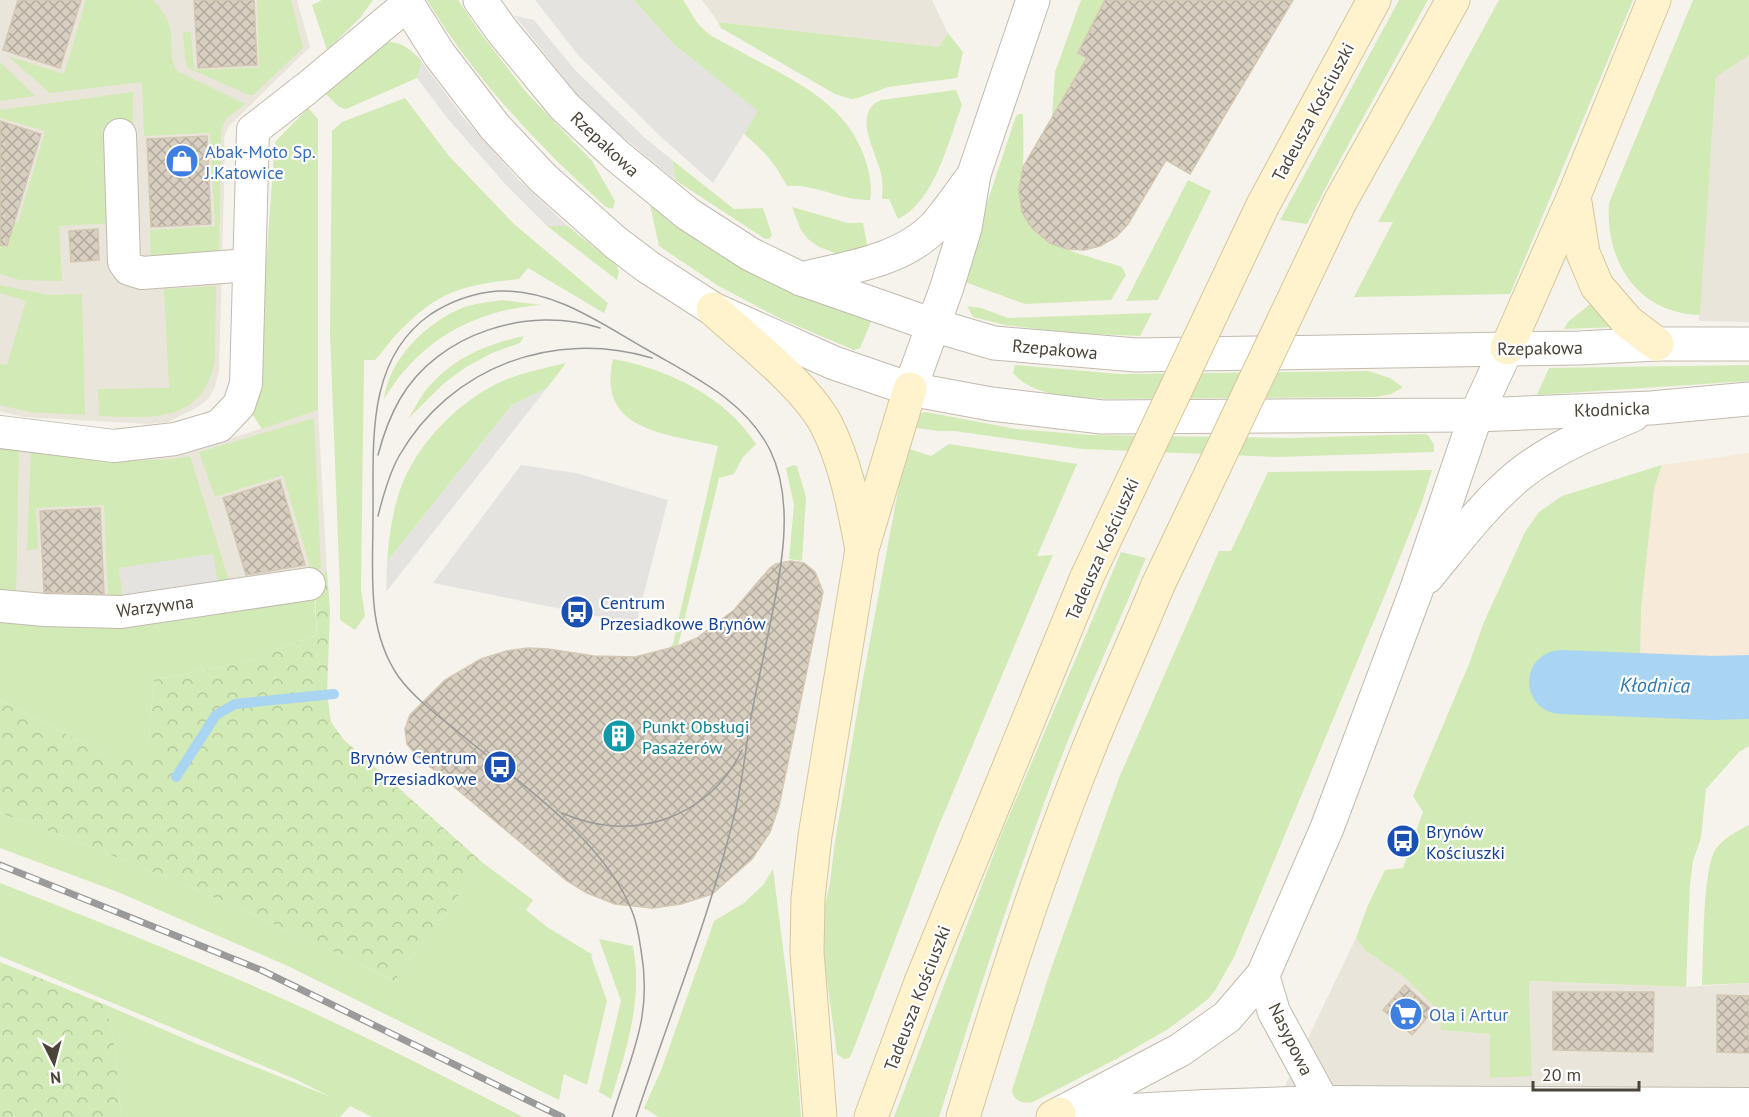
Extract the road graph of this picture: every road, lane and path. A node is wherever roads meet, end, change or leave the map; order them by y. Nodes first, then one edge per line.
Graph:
1 (480, 0) edge
2 (1374, 0) edge
3 (1453, 0) edge
4 (1654, 0) edge
5 (406, 2) edge
6 (1032, 2) edge
7 (120, 135) dead end
8 (974, 174) junction
9 (1574, 196) junction
10 (249, 265) junction
11 (801, 279) junction
12 (713, 309) junction
13 (933, 325) junction
14 (1657, 344) junction
15 (1749, 344) edge
16 (1507, 348) junction
17 (910, 389) junction
18 (1749, 399) edge
19 (1651, 408) junction
20 (1476, 415) junction
21 (0, 432) edge
22 (862, 549) junction
23 (309, 584) dead end
24 (1416, 591) junction
25 (0, 606) edge
26 (1263, 975) junction
27 (1323, 1102) junction
28 (1749, 1104) edge
29 (1687, 1111) edge
30 (1056, 1115) edge
31 (820, 1117) edge
32 (872, 1117) edge
33 (963, 1117) edge

1 - 11 street, Rzepakowa
2 - 32 main road, Tadeusza Kościuszki, bridge
3 - 33 main road, bridge
4 - 9 main road
5 - 10 street
5 - 12 street
6 - 8 street
7 - 10 street
8 - 11 street
8 - 13 street
9 - 14 main road
9 - 16 main road
10 - 21 street
11 - 13 street, Rzepakowa
12 - 17 street
12 - 22 main road
13 - 16 street, Rzepakowa
13 - 17 street
14 - 15 street, Rzepakowa
14 - 16 street, Rzepakowa
16 - 20 street
17 - 20 street
17 - 22 main road
18 - 19 street, Kłodnicka
19 - 20 street, Kłodnicka
19 - 24 street
20 - 24 street
22 - 31 main road
23 - 25 street, Warzywna
24 - 26 street
26 - 27 street, Nasypowa
26 - 30 street
27 - 29 street, Nasypowa
27 - 30 street, Nasypowa
28 - 29 street, Nasypowa

